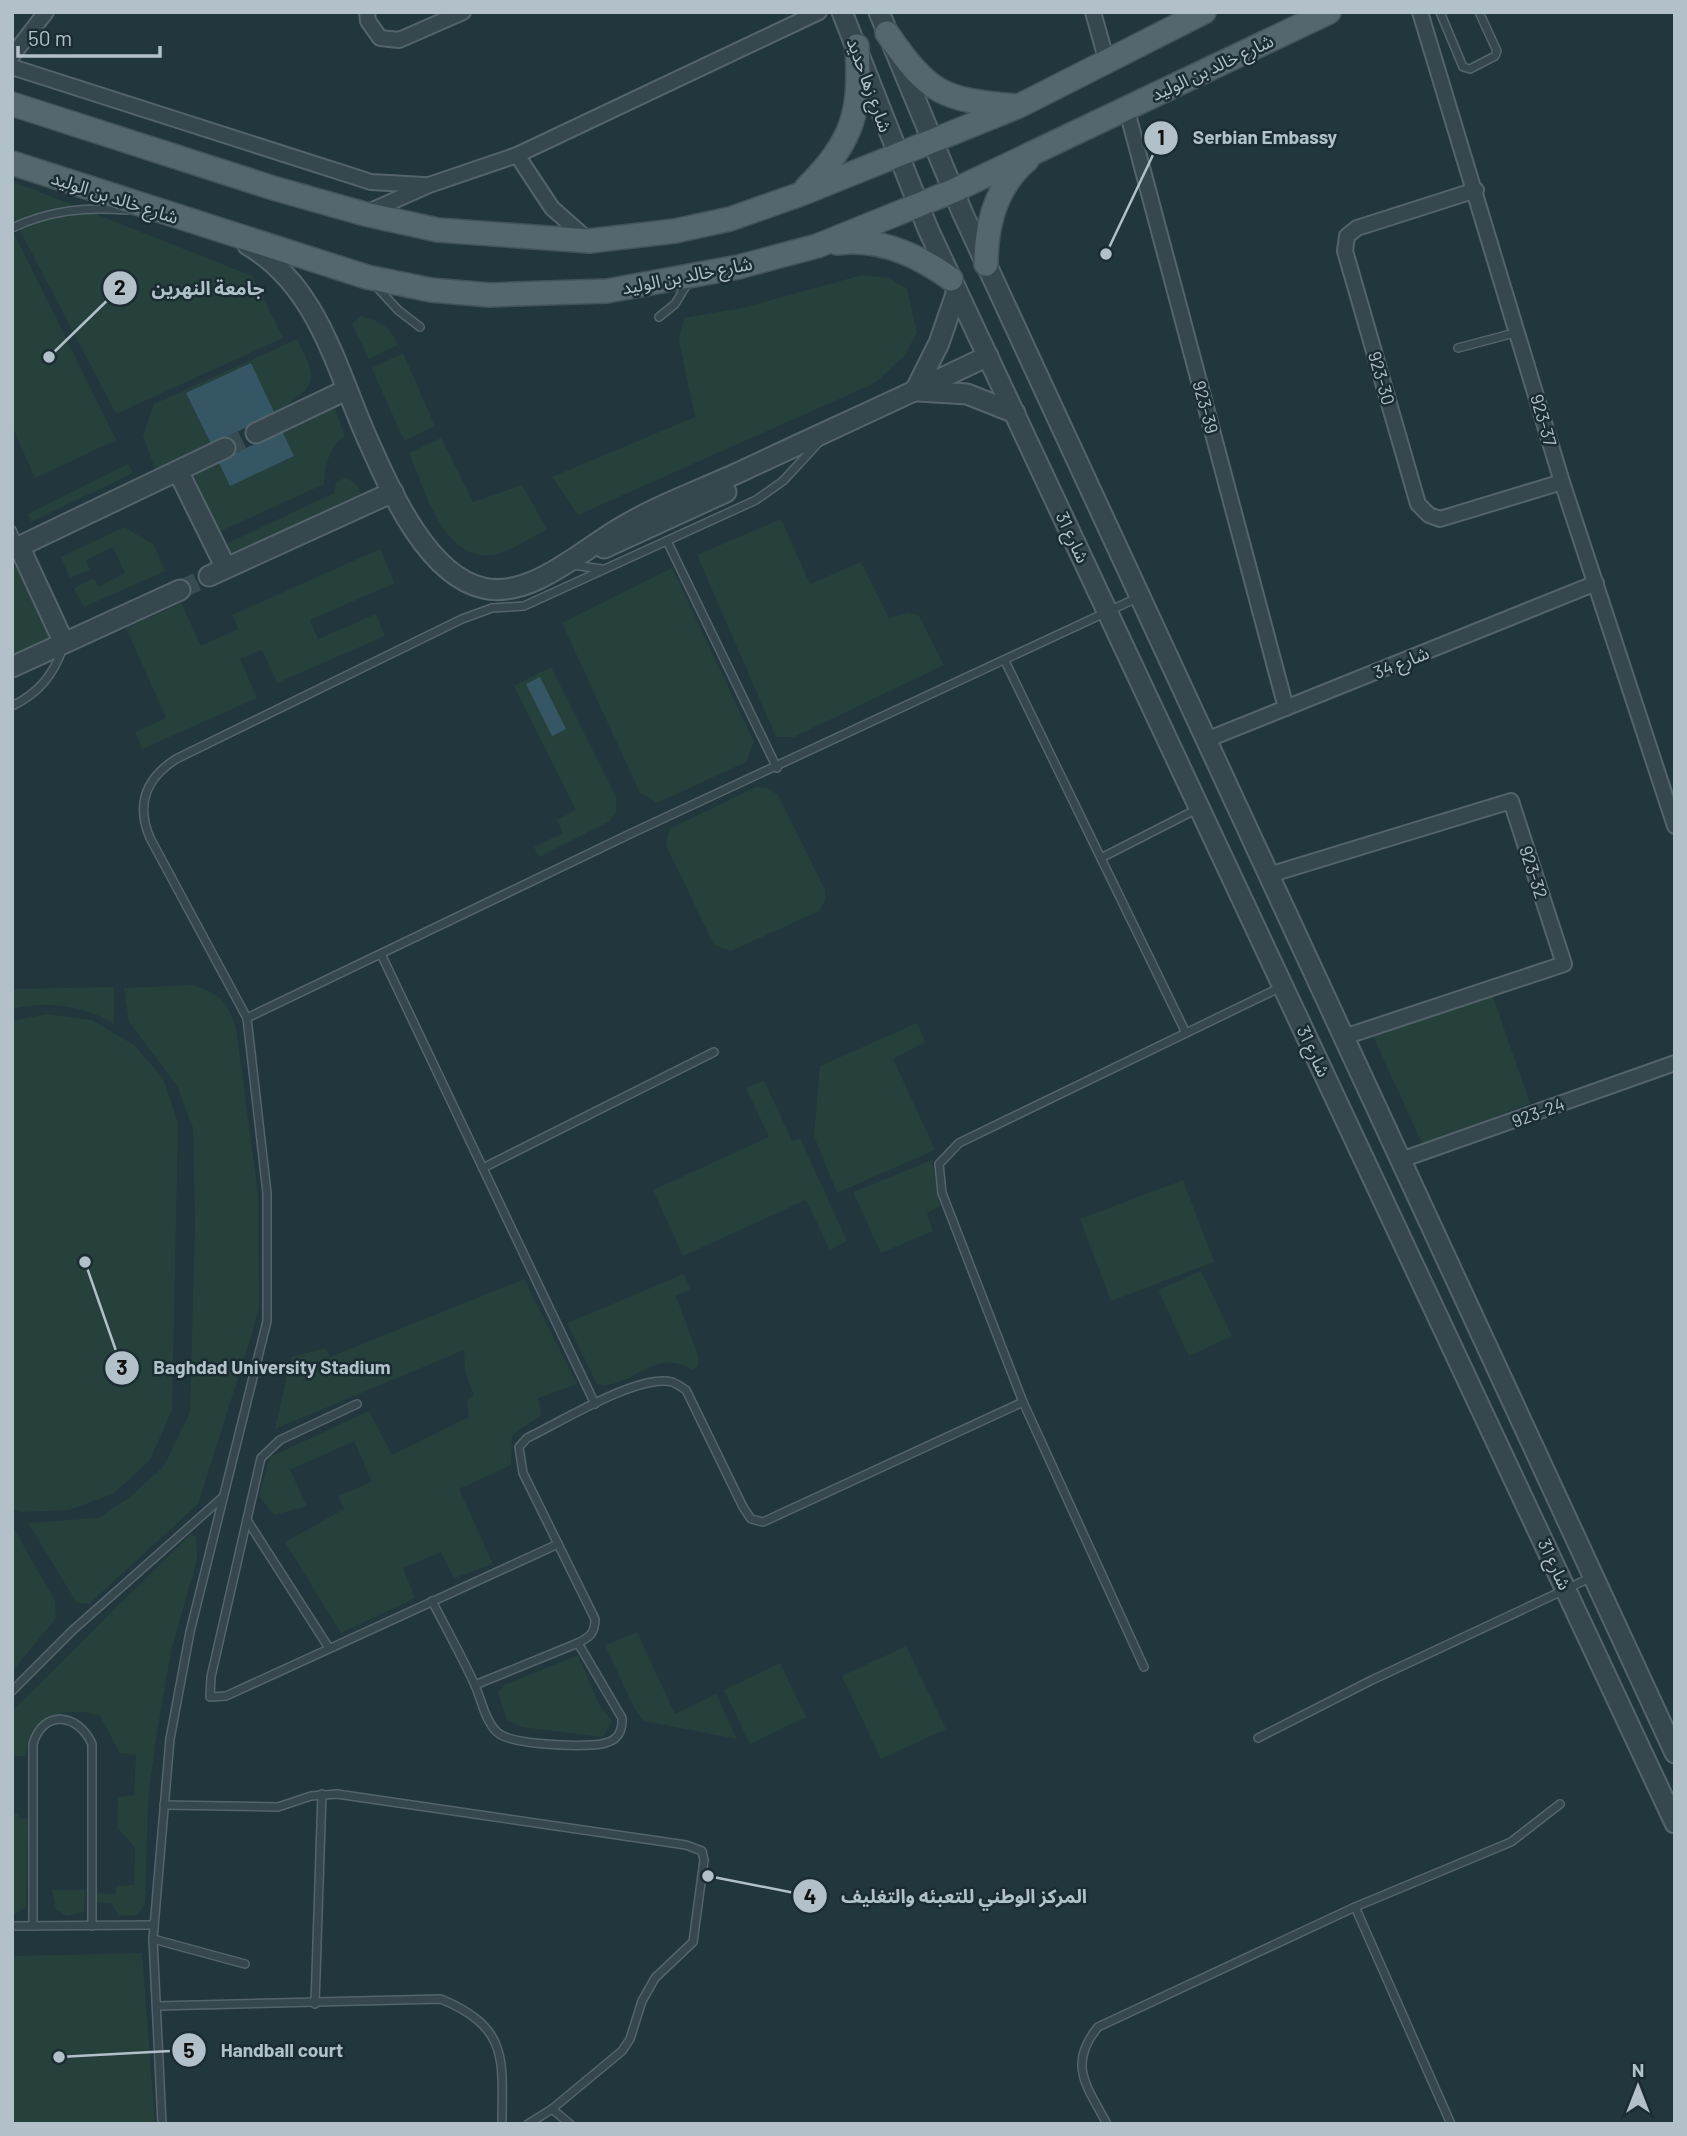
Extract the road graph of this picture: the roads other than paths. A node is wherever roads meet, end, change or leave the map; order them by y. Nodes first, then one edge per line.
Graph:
1 (46, 12) edge
2 (367, 12) edge
3 (463, 12) edge
4 (819, 12) edge
5 (842, 12) edge
6 (1093, 12) edge
7 (1204, 12) edge
8 (1329, 12) edge
9 (1420, 12) edge
10 (1440, 12) edge
11 (1479, 12) edge
12 (883, 22) edge
13 (857, 46) junction
14 (12, 56) edge
15 (1107, 62) junction
16 (12, 66) edge
17 (12, 104) edge
18 (1019, 106) junction
19 (1126, 107) junction
20 (923, 120) junction
21 (888, 132) junction
22 (933, 143) junction
23 (1038, 150) junction
24 (517, 155) junction
25 (897, 157) junction
26 (12, 163) edge
27 (429, 185) junction
28 (1476, 190) junction
29 (953, 191) junction
30 (800, 194) junction
31 (917, 206) junction
32 (365, 214) junction
33 (198, 224) junction
34 (12, 228) edge
35 (589, 241) junction
36 (817, 246) junction
37 (986, 264) junction
38 (690, 276) junction
39 (367, 277) junction
40 (954, 285) junction
41 (659, 317) dead end
42 (420, 327) dead end
43 (1519, 332) junction
44 (1458, 348) dead end
45 (988, 356) junction
46 (346, 390) junction
47 (915, 391) junction
48 (1015, 413) junction
49 (827, 432) junction
50 (256, 433) tunnel mouth
51 (225, 448) tunnel mouth
52 (178, 471) junction
53 (1562, 482) junction
54 (393, 492) junction
55 (667, 541) junction
56 (15, 542) edge
57 (575, 559) junction
58 (614, 566) junction
59 (1596, 583) junction
60 (485, 589) junction
61 (180, 590) tunnel mouth
62 (1141, 596) junction
63 (509, 606) junction
64 (1108, 612) junction
65 (64, 643) junction
66 (1004, 661) junction
67 (12, 667) edge
68 (12, 706) edge
69 (1286, 708) junction
70 (1206, 740) junction
71 (777, 768) junction
72 (1200, 808) junction
73 (1675, 826) edge
74 (1101, 858) junction
75 (1269, 875) junction
76 (381, 954) junction
77 (1283, 985) junction
78 (247, 1017) junction
79 (1186, 1033) junction
80 (1343, 1037) junction
81 (714, 1052) dead end
82 (1675, 1063) edge
83 (1401, 1160) junction
84 (483, 1168) junction
85 (1023, 1402) junction
86 (357, 1404) dead end
87 (596, 1404) junction
88 (223, 1497) junction
89 (247, 1520) junction
90 (558, 1544) junction
91 (1594, 1576) junction
92 (1566, 1587) junction
93 (432, 1601) junction
94 (579, 1643) junction
95 (329, 1648) junction
96 (1144, 1667) dead end
97 (475, 1685) junction
98 (12, 1691) edge
99 (1258, 1738) dead end
100 (1675, 1753) edge
101 (322, 1794) junction
102 (1560, 1804) dead end
103 (164, 1805) junction
104 (1675, 1823) edge
105 (1355, 1907) junction
106 (153, 1925) junction
107 (12, 1926) edge
108 (33, 1926) junction
109 (92, 1926) junction
110 (153, 1939) junction
111 (244, 1964) dead end
112 (315, 2004) junction
113 (157, 2006) junction
114 (552, 2109) junction
115 (162, 2124) edge
116 (502, 2124) edge
117 (528, 2124) edge
118 (570, 2124) edge
119 (1107, 2124) edge
120 (1451, 2124) edge

1 - 14 street
2 - 3 street
4 - 24 street
5 - 13 street, شارع زها حديد
6 - 15 street
7 - 15 main road
8 - 19 main road, شارع خالد بن الوليد
9 - 28 street, 923-37
10 - 11 lane
12 - 18 main road
12 - 20 street, شارع زها حديد
13 - 21 street, شارع زها حديد
13 - 30 main road
15 - 18 main road
16 - 27 street
17 - 32 main road
18 - 22 main road
19 - 23 main road, شارع خالد بن الوليد
19 - 69 street, 923-39
20 - 21 street
20 - 22 street, شارع زها حديد
21 - 25 street, شارع زها حديد
22 - 25 main road
22 - 29 street, شارع زها حديد
23 - 29 main road, شارع خالد بن الوليد
23 - 37 main road
24 - 27 street
24 - 35 street
25 - 30 main road
25 - 31 street, شارع زها حديد
26 - 33 main road, شارع خالد بن الوليد
27 - 32 street
28 - 43 street, 923-37
28 - 53 street, 923-30
29 - 31 main road, شارع خالد بن الوليد
29 - 37 street, شارع 31
30 - 35 main road
31 - 36 main road, شارع خالد بن الوليد
31 - 40 street, شارع 31
32 - 35 main road
33 - 34 lane
33 - 39 main road, شارع خالد بن الوليد
33 - 46 street
36 - 38 main road, شارع خالد بن الوليد
36 - 40 main road
37 - 62 street, شارع 31
38 - 39 main road, شارع خالد بن الوليد
38 - 41 lane
39 - 42 lane
40 - 45 street, شارع 31
40 - 47 street
43 - 44 lane
43 - 53 street, 923-37
45 - 47 street
45 - 48 street, شارع 31
46 - 50 street
46 - 54 street
47 - 48 street
47 - 49 street
48 - 64 street, شارع 31
49 - 55 lane
49 - 57 street
51 - 52 street
52 - 54 street
52 - 56 street
53 - 59 street, 923-37
54 - 60 street
55 - 58 lane
55 - 71 lane
56 - 65 street
57 - 58 lane
57 - 60 street
58 - 63 lane
59 - 69 street, شارع 34
59 - 73 street, 923-37
60 - 63 lane
61 - 65 street
62 - 64 lane
62 - 70 street, شارع 31
63 - 78 lane
64 - 66 lane
64 - 72 street, شارع 31
65 - 67 street
65 - 68 lane
66 - 71 lane
66 - 74 lane
69 - 70 street, شارع 34
70 - 75 street, شارع 31
71 - 76 lane
72 - 74 lane
72 - 77 street, شارع 31
74 - 79 lane
75 - 80 street, شارع 31
75 - 80 street, 923-32
76 - 78 lane
76 - 84 lane
77 - 79 lane
77 - 92 street, شارع 31
78 - 88 lane
79 - 85 lane
80 - 83 street, شارع 31
81 - 84 lane
82 - 83 street, 923-24
83 - 91 street, شارع 31
84 - 87 lane
85 - 87 lane
85 - 96 lane
86 - 89 lane
87 - 90 lane
88 - 98 lane
88 - 103 lane
89 - 95 lane
89 - 95 lane
90 - 93 lane
90 - 94 lane
91 - 92 lane
91 - 100 street, شارع 31
92 - 99 lane
92 - 104 street, شارع 31
93 - 95 lane
93 - 97 lane
94 - 97 lane
94 - 97 lane
101 - 103 lane
101 - 112 lane
101 - 114 lane
102 - 105 lane
103 - 106 lane
105 - 119 lane
105 - 120 lane
106 - 109 lane
106 - 110 lane
107 - 108 lane
108 - 109 lane
108 - 109 lane
110 - 111 lane
110 - 113 lane
112 - 113 lane
112 - 116 lane
113 - 115 lane
114 - 117 lane
114 - 118 lane

